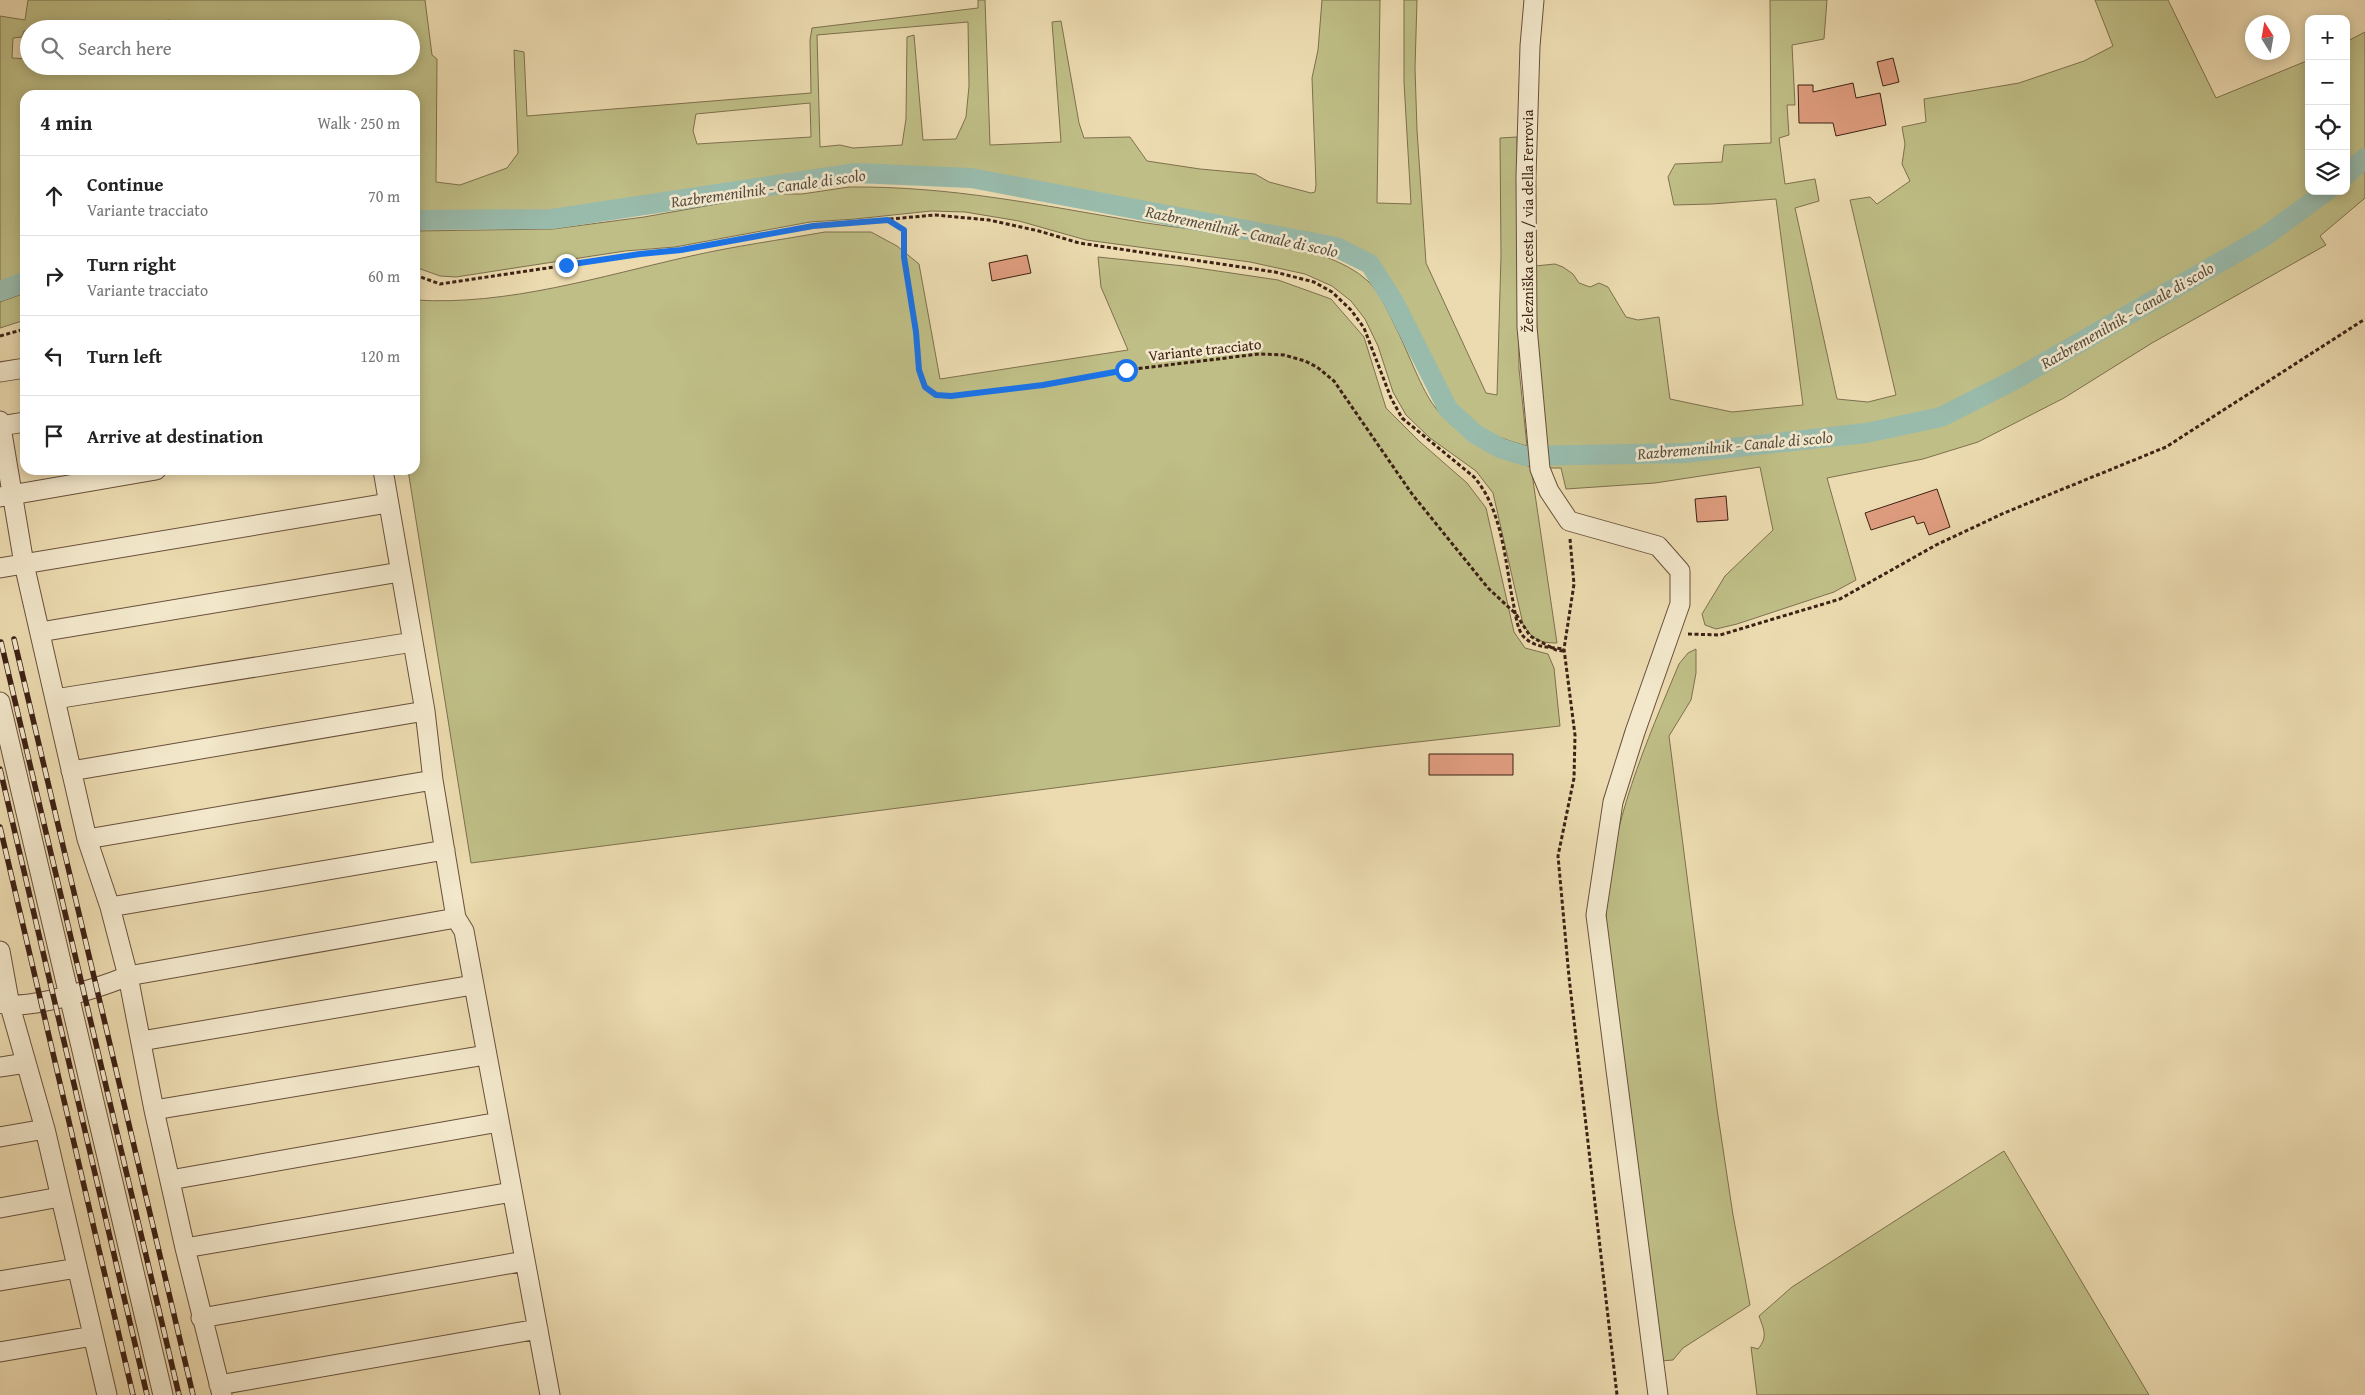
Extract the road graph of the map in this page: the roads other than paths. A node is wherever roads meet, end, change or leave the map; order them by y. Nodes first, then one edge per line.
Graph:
1 (1534, 0) edge
2 (20, 369) edge
3 (0, 372) edge
4 (20, 422) edge
5 (0, 424) edge
6 (127, 475) edge
7 (384, 475) edge
8 (6, 496) edge
9 (388, 503) junction
10 (24, 564) junction
11 (0, 568) edge
12 (400, 572) junction
13 (40, 632) junction
14 (413, 642) junction
15 (55, 699) junction
16 (0, 702) edge
17 (425, 711) junction
18 (72, 770) junction
19 (433, 780) junction
20 (87, 839) junction
21 (445, 850) junction
22 (110, 907) junction
23 (456, 918) junction
24 (0, 951) edge
25 (128, 976) junction
26 (473, 985) junction
27 (69, 995) junction
28 (5, 1005) edge
29 (142, 1041) junction
30 (486, 1055) junction
31 (26, 1063) junction
32 (0, 1067) edge
33 (154, 1110) junction
34 (499, 1122) junction
35 (45, 1129) junction
36 (0, 1137) edge
37 (170, 1180) junction
38 (512, 1192) junction
39 (60, 1197) junction
40 (0, 1208) edge
41 (185, 1248) junction
42 (525, 1261) junction
43 (77, 1268) junction
44 (0, 1281) edge
45 (201, 1318) junction
46 (538, 1329) junction
47 (93, 1336) junction
48 (0, 1352) edge
49 (220, 1390) edge
50 (107, 1395) edge
51 (163, 1395) edge
52 (550, 1395) edge
53 (1658, 1395) edge

1 - 53 street, Železniška cesta / via della Ferrovia
2 - 3 street
4 - 5 street
5 - 8 street
6 - 8 street
7 - 9 street
8 - 10 street
9 - 10 street
9 - 12 street
10 - 11 street
10 - 13 street
12 - 13 street
12 - 14 street
13 - 15 street
14 - 15 street
14 - 17 street
15 - 18 street
16 - 27 street
17 - 18 street
17 - 19 street
18 - 20 street
19 - 20 street
19 - 21 street
20 - 22 street
21 - 22 street
21 - 23 street
22 - 25 street
23 - 25 street
23 - 26 street
24 - 28 street
25 - 27 street
25 - 29 street
26 - 29 street
26 - 30 street
27 - 28 street
27 - 51 street
28 - 31 street
29 - 33 street
30 - 33 street
30 - 34 street
31 - 32 street
31 - 35 street
33 - 37 street
34 - 37 street
34 - 38 street
35 - 36 street
35 - 39 street
37 - 41 street
38 - 41 street
38 - 42 street
39 - 40 street
39 - 43 street
41 - 45 street
42 - 45 street
42 - 46 street
43 - 44 street
43 - 47 street
45 - 49 street
46 - 49 street
46 - 52 street
47 - 48 street
47 - 50 street

